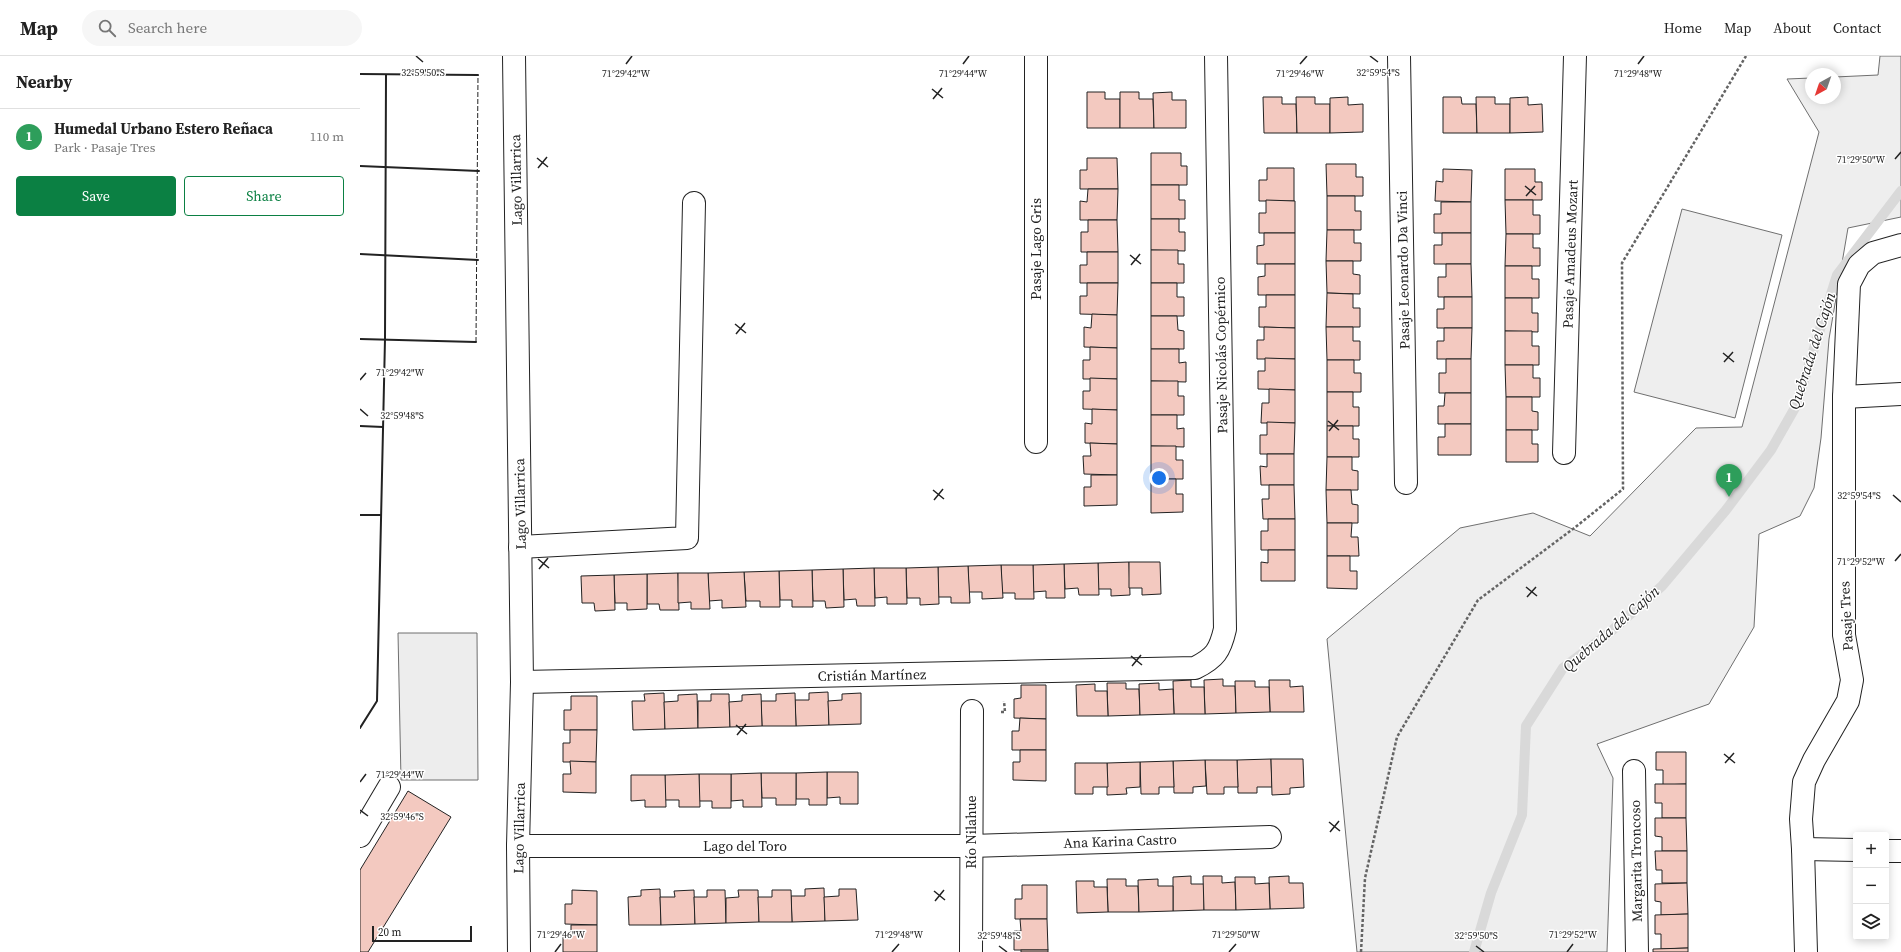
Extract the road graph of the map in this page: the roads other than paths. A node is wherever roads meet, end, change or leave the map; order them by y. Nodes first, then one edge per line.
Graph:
1 (514, 56) edge
2 (1036, 56) edge
3 (1216, 56) edge
4 (1399, 56) edge
5 (1575, 56) edge
6 (694, 203) dead end
7 (1901, 245) edge
8 (1901, 394) edge
9 (1844, 397) junction
10 (1036, 442) dead end
11 (1564, 453) dead end
12 (1406, 483) dead end
13 (520, 547) junction
14 (1217, 653) joint
15 (522, 682) junction
16 (972, 711) dead end
17 (1634, 771) dead end
18 (389, 788) dead end
19 (360, 836) edge
20 (1270, 837) dead end
21 (518, 846) junction
22 (971, 846) junction
23 (1804, 850) junction
24 (1853, 850) edge
25 (1889, 851) edge
26 (1901, 851) edge
27 (519, 952) edge
28 (971, 952) edge
29 (1637, 952) edge
30 (1806, 952) edge

1 - 13 street, Lago Villarrica
2 - 10 street, Pasaje Lago Gris
3 - 14 street, Pasaje Nicolás Copérnico
4 - 12 street, Pasaje Leonardo Da Vinci
5 - 11 street, Pasaje Amadeus Mozart
6 - 13 street
7 - 9 street, Pasaje Tres
8 - 9 street
9 - 23 street, Pasaje Tres
13 - 15 street, Lago Villarrica
14 - 15 street, Cristián Martínez
15 - 21 street, Lago Villarrica
16 - 22 street, Río Nilahue
17 - 29 street, Margarita Troncoso
18 - 19 street
20 - 22 street, Ana Karina Castro
21 - 22 street, Lago del Toro
21 - 27 street, Lago Villarrica
22 - 28 street, Río Nilahue
23 - 24 street
23 - 30 street, Pasaje Tres
25 - 26 street

